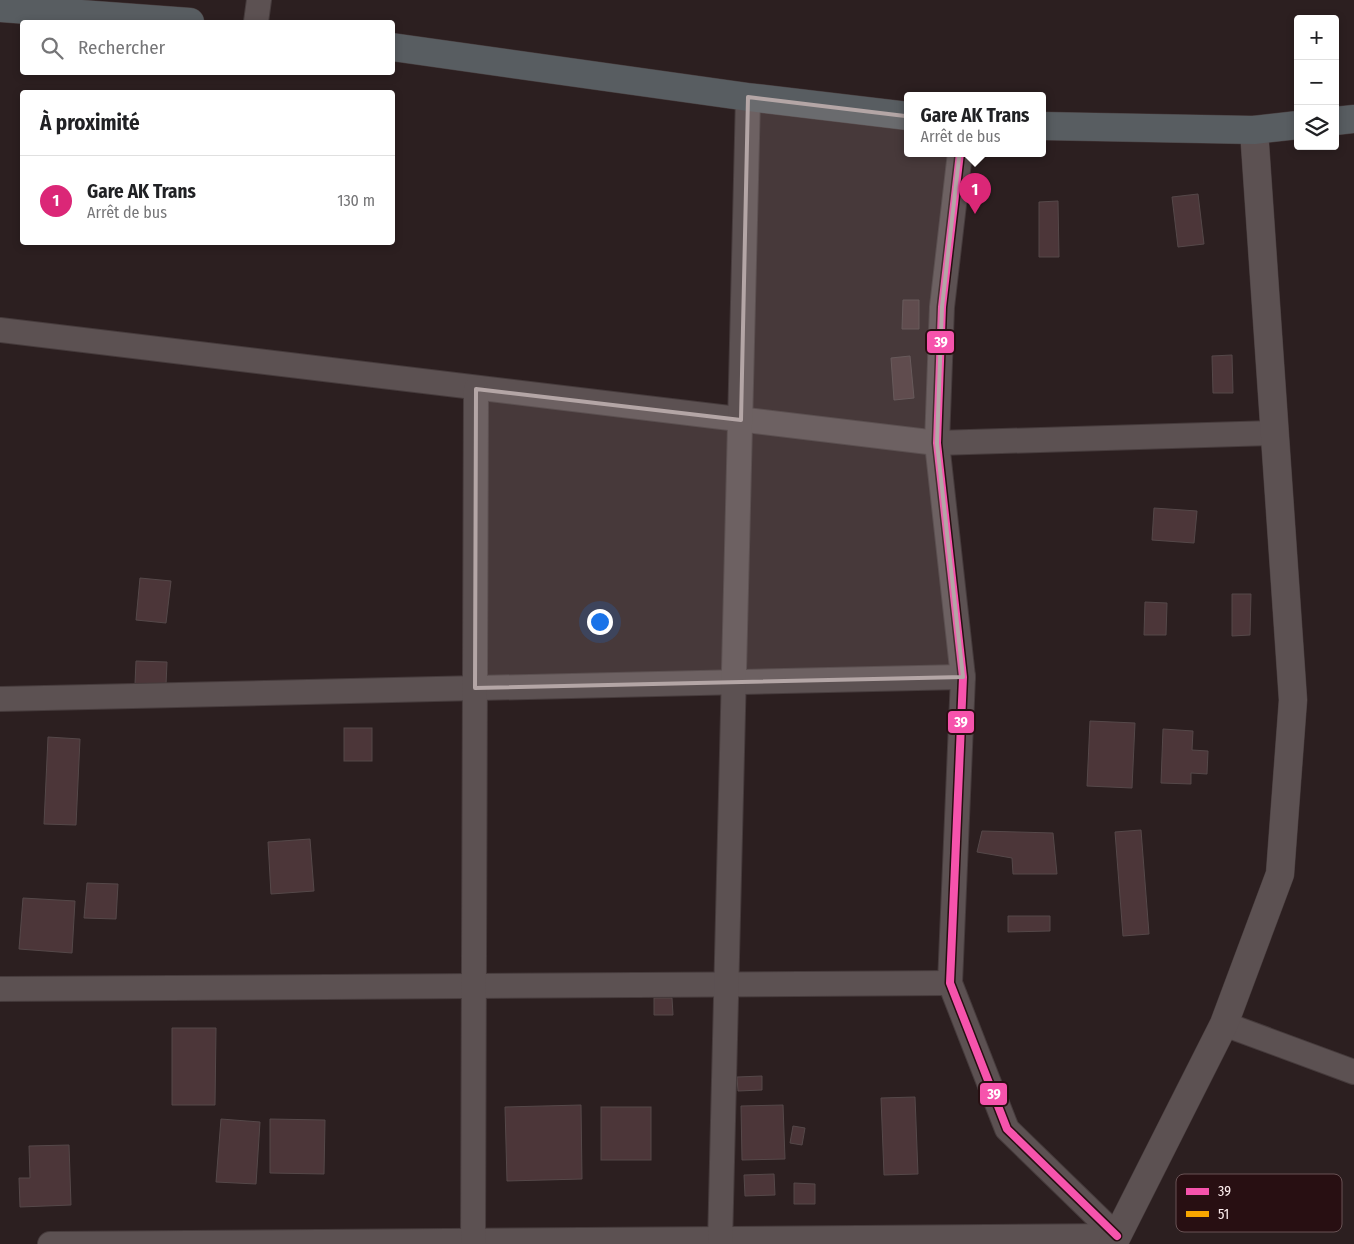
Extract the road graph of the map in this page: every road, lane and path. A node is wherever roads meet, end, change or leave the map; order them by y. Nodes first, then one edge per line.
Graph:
1 (259, 0) edge
2 (0, 8) edge
3 (163, 20) edge
4 (256, 20) edge
5 (395, 47) edge
6 (748, 97) junction
7 (904, 116) edge
8 (1354, 119) edge
9 (1339, 121) edge
10 (1046, 126) edge
11 (1294, 126) edge
12 (1254, 130) junction
13 (960, 157) edge
14 (0, 330) edge
15 (476, 389) junction
16 (741, 420) junction
17 (1274, 432) junction
18 (938, 443) junction
19 (963, 677) junction
20 (734, 682) junction
21 (475, 688) junction
22 (0, 698) edge
23 (950, 982) junction
24 (726, 984) junction
25 (474, 986) junction
26 (0, 989) edge
27 (1224, 1024) junction
28 (1354, 1072) edge
29 (1115, 1240) edge
30 (720, 1241) edge
31 (473, 1242) edge
32 (50, 1244) edge

1 - 4 street
2 - 3 main road
5 - 6 main road
6 - 7 main road
6 - 16 street
8 - 9 main road
10 - 12 main road
11 - 12 main road
12 - 17 street
13 - 18 street
14 - 15 street
15 - 16 street
15 - 21 street
16 - 18 street
16 - 20 street
17 - 18 street
17 - 27 street
18 - 19 street
19 - 20 street
19 - 23 street
20 - 21 street
20 - 24 street
21 - 22 street
21 - 25 street
23 - 24 street
23 - 29 street
24 - 25 street
24 - 30 street
25 - 26 street
25 - 31 street
27 - 28 street
27 - 29 street
29 - 30 street
30 - 31 street
31 - 32 street

